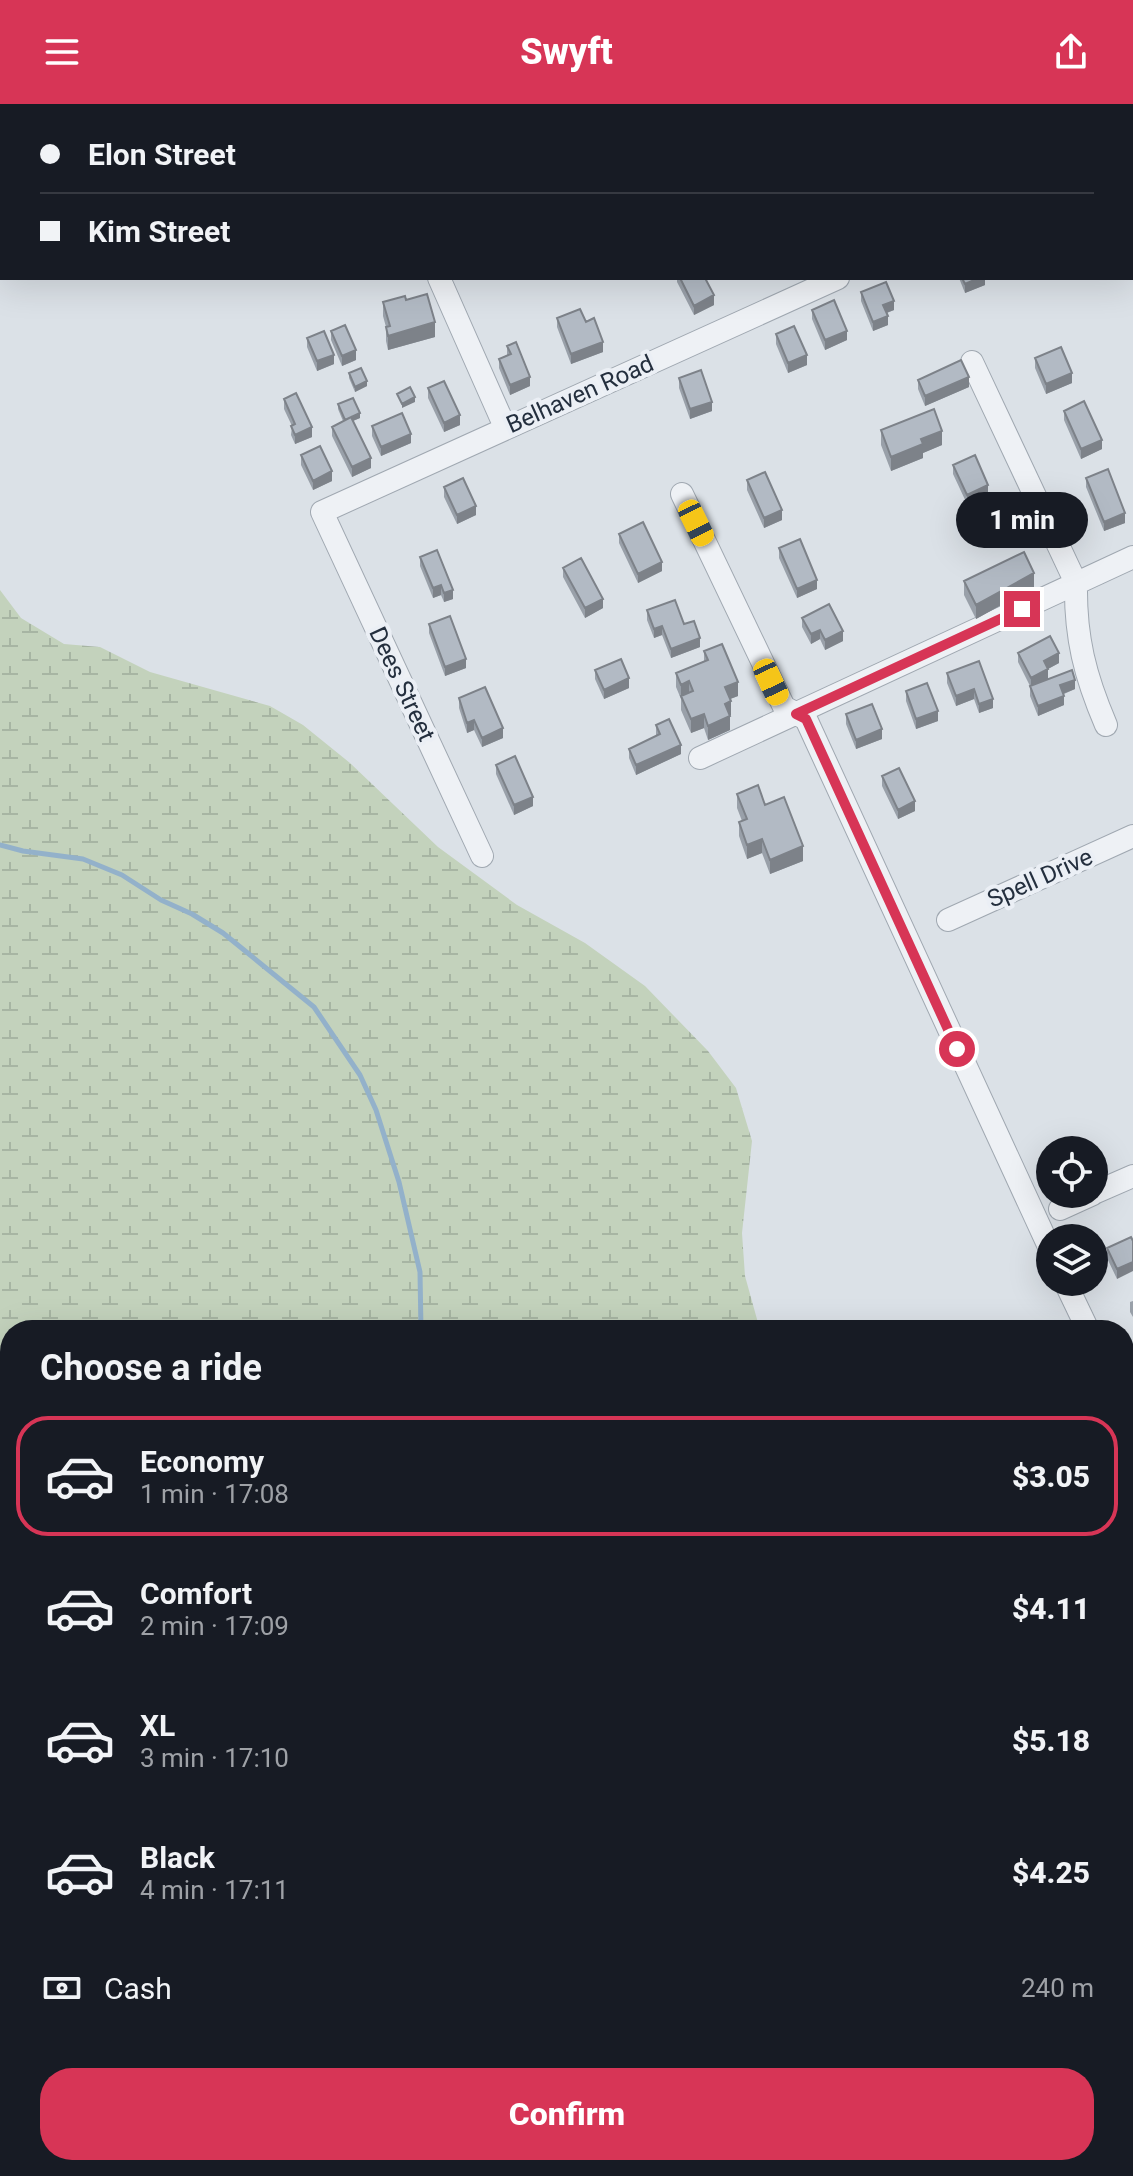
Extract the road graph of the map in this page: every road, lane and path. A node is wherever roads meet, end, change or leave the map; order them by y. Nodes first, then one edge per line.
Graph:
1 (440, 280) edge
2 (834, 280) edge
3 (972, 362) dead end
4 (505, 427) junction
5 (682, 494) dead end
6 (322, 512) joint
7 (1133, 557) edge
8 (1076, 583) junction
9 (796, 714) junction
10 (1106, 725) dead end
11 (700, 758) dead end
12 (1133, 836) edge
13 (482, 856) dead end
14 (948, 920) dead end
15 (1133, 1176) edge
16 (1108, 1187) edge
17 (1038, 1224) edge
18 (1072, 1296) edge
19 (1083, 1320) edge

1 - 4 street
2 - 4 street, Belhaven Road
3 - 8 street
4 - 6 street, Belhaven Road
5 - 9 street
6 - 13 street, Dees Street
7 - 8 street
8 - 9 street
8 - 10 street
9 - 11 street
9 - 17 street
12 - 14 street, Spell Drive
15 - 16 street
18 - 19 street

